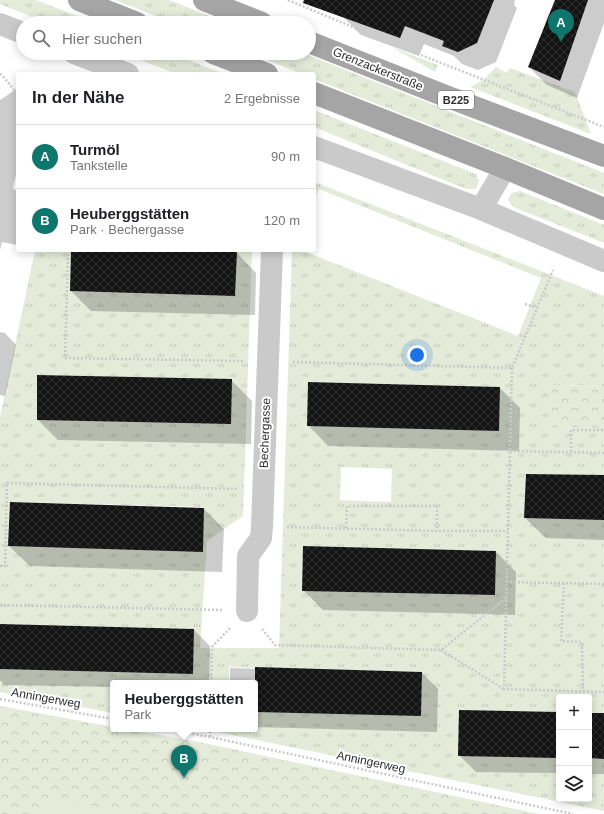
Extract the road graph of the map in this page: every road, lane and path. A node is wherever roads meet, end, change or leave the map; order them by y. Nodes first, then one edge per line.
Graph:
1 (79, 0) edge
2 (204, 0) edge
3 (288, 0) edge
4 (119, 16) edge
5 (244, 16) edge
6 (0, 24) edge
7 (16, 30) edge
8 (316, 45) edge
9 (92, 60) edge
10 (231, 60) edge
11 (123, 72) edge
12 (262, 72) edge
13 (0, 74) edge
14 (14, 90) dead end
15 (316, 94) edge
16 (604, 127) edge
17 (316, 148) edge
18 (604, 156) edge
19 (505, 168) junction
20 (481, 209) junction
21 (604, 209) edge
22 (272, 252) edge
23 (604, 261) edge
24 (525, 304) dead end
25 (537, 308) dead end
26 (512, 368) dead end
27 (604, 430) edge
28 (510, 451) junction
29 (571, 452) junction
30 (604, 453) edge
31 (263, 489) junction
32 (262, 526) junction
33 (346, 528) junction
34 (437, 531) junction
35 (508, 531) junction
36 (0, 566) edge
37 (506, 582) junction
38 (564, 583) junction
39 (604, 584) edge
40 (247, 611) joint
41 (440, 650) dead end
42 (211, 680) edge
43 (504, 689) junction
44 (583, 691) junction
45 (604, 692) edge
46 (0, 699) edge
47 (110, 718) edge
48 (182, 732) edge
49 (210, 732) edge
50 (210, 737) junction
51 (573, 814) edge

1 - 4 main road
2 - 5 main road
3 - 16 path
6 - 7 street
8 - 18 main road, Grenzackerstraße / B225
9 - 11 street
10 - 12 main road
13 - 14 path
15 - 19 main road
17 - 20 street
19 - 20 street
19 - 21 main road
20 - 23 street
22 - 31 street, Bechergasse
24 - 25 path
26 - 28 path
27 - 29 path
28 - 29 path
28 - 35 path
29 - 30 path
31 - 32 street, Bechergasse
31 - 36 path
32 - 33 path
32 - 40 street, Bechergasse
33 - 34 path
33 - 34 path
34 - 35 path
35 - 37 path
37 - 38 path
37 - 43 path
38 - 39 path
38 - 44 path
40 - 42 path
41 - 43 path
43 - 44 path
44 - 45 path
46 - 47 path, Anningerweg
48 - 50 path, Anningerweg
49 - 50 path
50 - 51 path, Anningerweg

